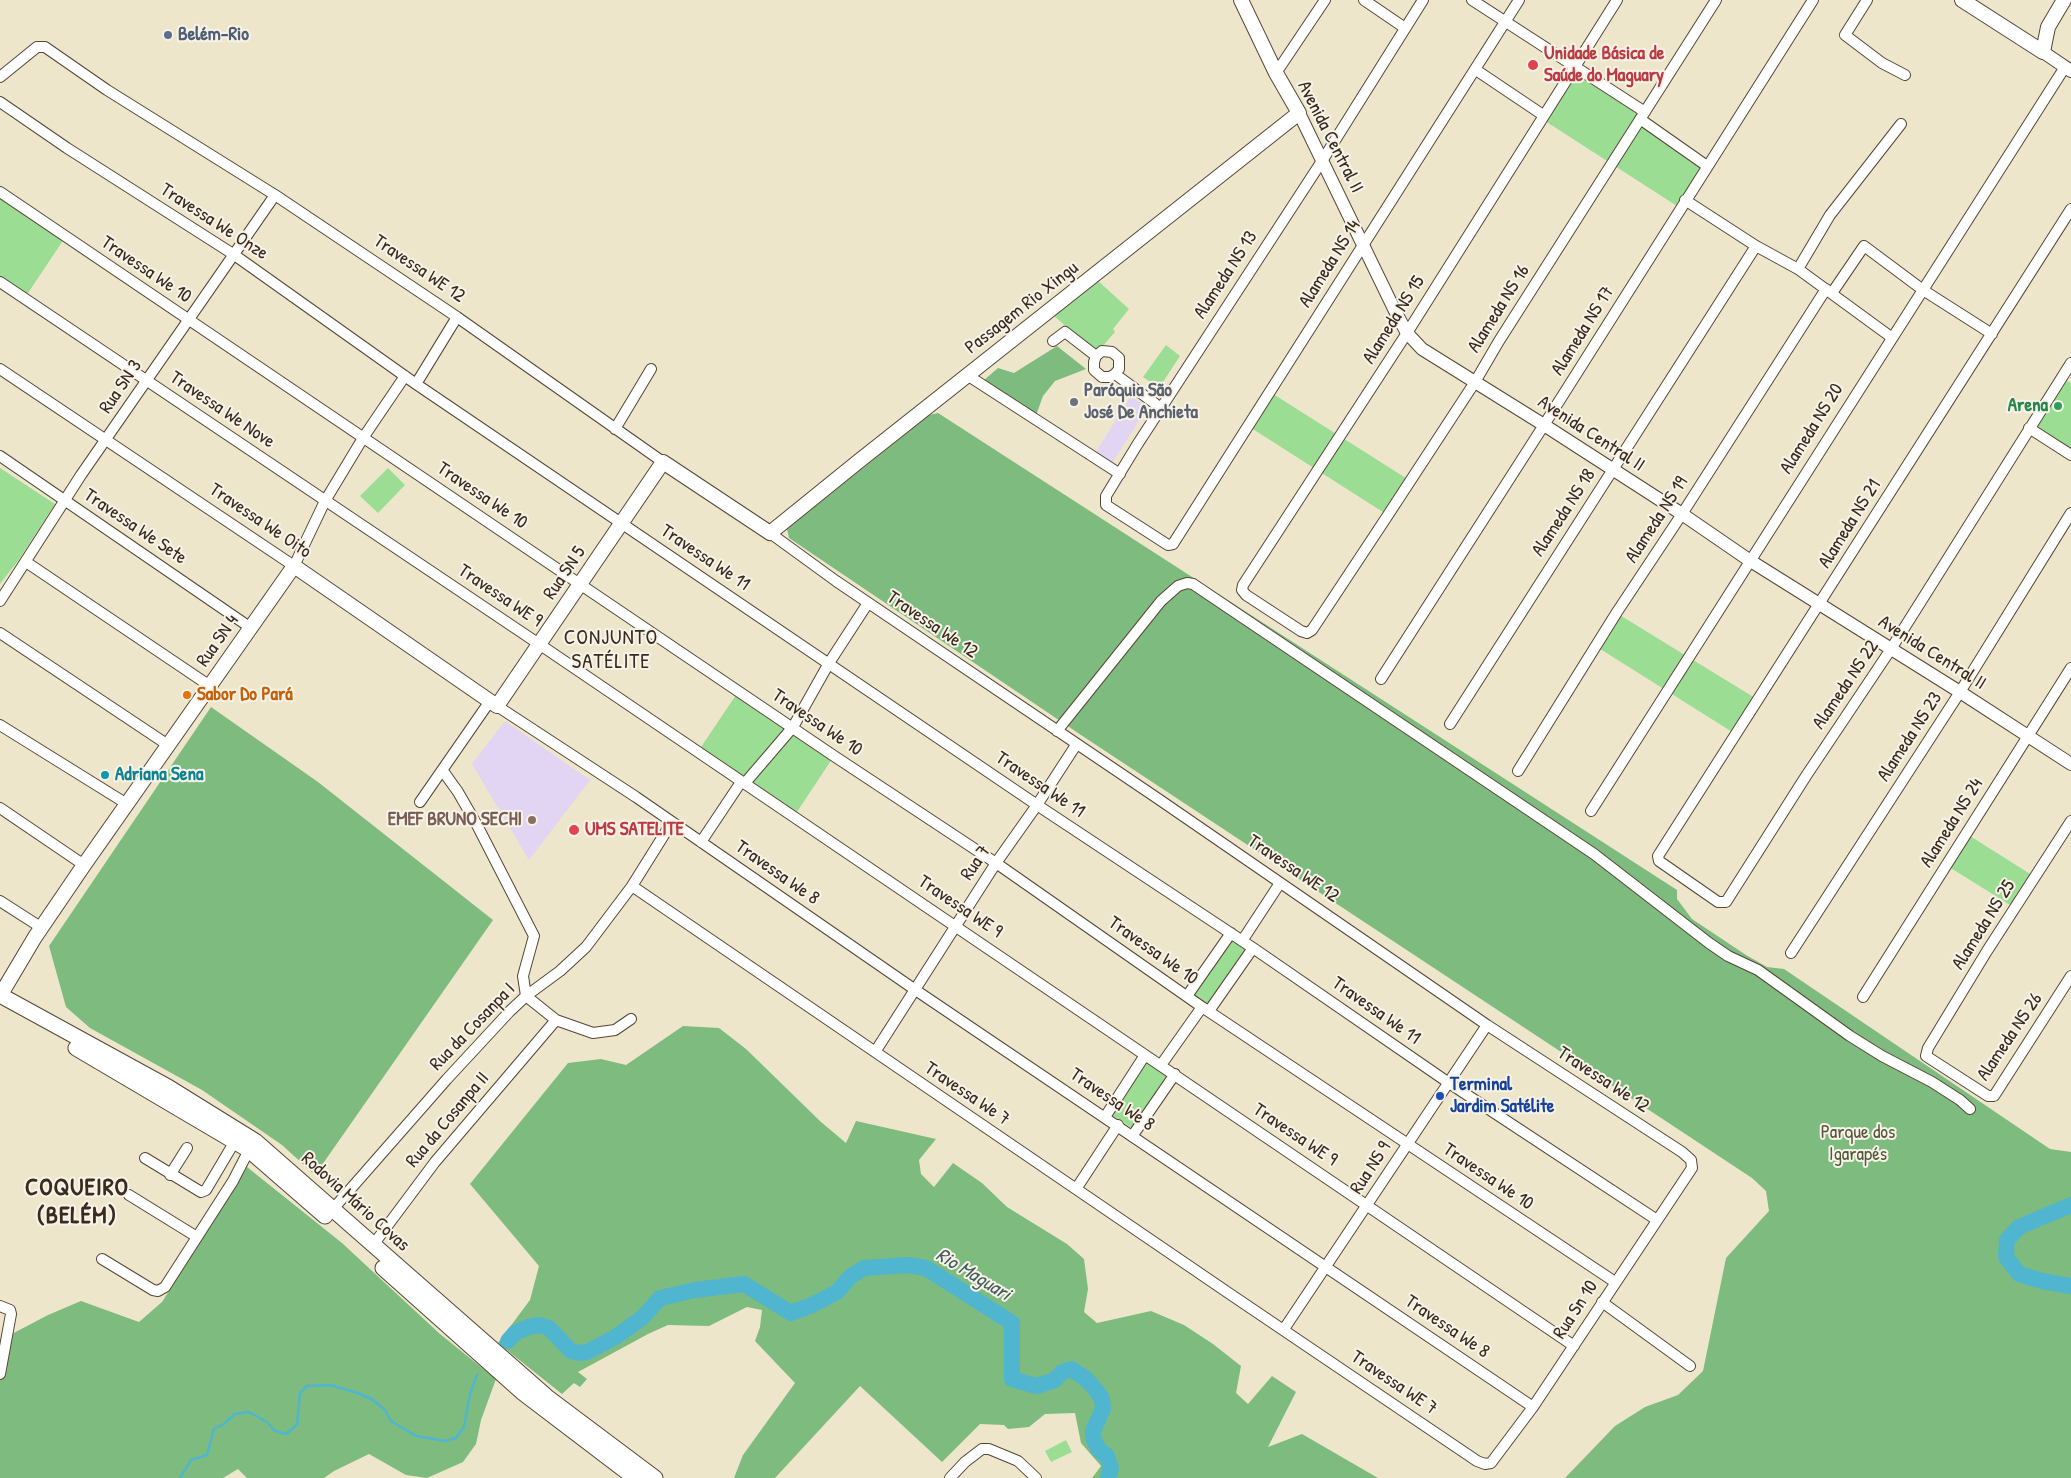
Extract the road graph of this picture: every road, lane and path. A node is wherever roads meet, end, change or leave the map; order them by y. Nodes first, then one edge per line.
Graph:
1 (1241, 0) edge
2 (1325, 0) edge
3 (1364, 0) edge
4 (1423, 0) edge
5 (1472, 0) edge
6 (1519, 0) edge
7 (1617, 0) edge
8 (1716, 0) edge
9 (1813, 0) edge
10 (1867, 0) edge
11 (1962, 0) edge
12 (2064, 0) edge
13 (1506, 21) junction
14 (2048, 27) junction
15 (1405, 28) junction
16 (2028, 42) junction
17 (2044, 52) junction
18 (1575, 65) junction
19 (2068, 69) edge
20 (1476, 70) junction
21 (1276, 73) junction
22 (1905, 76) dead end
23 (0, 77) edge
24 (0, 102) edge
25 (1299, 114) junction
26 (1544, 115) junction
27 (1642, 116) junction
28 (1902, 124) dead end
29 (1322, 161) junction
30 (1707, 166) junction
31 (0, 192) edge
32 (274, 194) junction
33 (1685, 200) junction
34 (2071, 210) edge
35 (1363, 245) junction
36 (1756, 246) junction
37 (233, 254) junction
38 (1798, 269) junction
39 (0, 282) edge
40 (1923, 290) junction
41 (1829, 291) junction
42 (457, 317) junction
43 (189, 320) junction
44 (1407, 333) junction
45 (1992, 334) junction
46 (1891, 337) junction
47 (1053, 341) dead end
48 (1096, 356) junction
49 (2071, 363) edge
50 (0, 369) edge
51 (651, 369) dead end
52 (1115, 374) junction
53 (967, 375) junction
54 (405, 376) junction
55 (2061, 378) junction
56 (148, 379) junction
57 (1475, 382) junction
58 (416, 384) junction
59 (2071, 385) edge
60 (1161, 408) junction
61 (1544, 425) junction
62 (2029, 428) junction
63 (615, 429) junction
64 (363, 438) junction
65 (105, 441) junction
66 (2071, 455) edge
67 (0, 456) edge
68 (663, 462) junction
69 (1613, 471) junction
70 (1120, 474) junction
71 (66, 501) junction
72 (324, 501) junction
73 (2071, 513) edge
74 (1682, 514) junction
75 (621, 523) junction
76 (770, 533) junction
77 (1171, 546) joint
78 (1749, 560) junction
79 (26, 562) junction
80 (294, 566) junction
81 (580, 584) junction
82 (0, 601) edge
83 (868, 603) junction
84 (1820, 605) junction
85 (251, 628) junction
86 (0, 633) edge
87 (1307, 634) joint
88 (540, 644) junction
89 (1891, 649) junction
90 (829, 663) junction
91 (2071, 668) edge
92 (1381, 679) dead end
93 (210, 686) junction
94 (1960, 692) junction
95 (494, 703) junction
96 (1450, 724) dead end
97 (0, 725) edge
98 (793, 726) junction
99 (1057, 731) junction
100 (2027, 737) junction
101 (168, 745) junction
102 (1076, 745) junction
103 (2071, 764) edge
104 (1518, 770) dead end
105 (443, 771) junction
106 (743, 782) junction
107 (420, 802) dead end
108 (127, 804) junction
109 (1037, 805) junction
110 (0, 808) edge
111 (1591, 811) dead end
112 (2071, 821) edge
113 (672, 822) junction
114 (702, 842) junction
115 (1658, 856) joint
116 (996, 862) junction
117 (84, 865) junction
118 (1280, 883) junction
119 (632, 886) junction
120 (0, 901) edge
121 (956, 925) junction
122 (42, 928) junction
123 (1230, 933) junction
124 (1242, 941) junction
125 (1253, 948) junction
126 (1791, 953) dead end
127 (2071, 976) edge
128 (914, 989) junction
129 (0, 995) edge
130 (526, 996) junction
131 (1187, 996) junction
132 (1863, 997) dead end
133 (0, 1007) edge
134 (1205, 1009) junction
135 (631, 1019) dead end
136 (556, 1020) junction
137 (1487, 1025) junction
138 (1928, 1048) joint
139 (875, 1052) junction
140 (1145, 1055) junction
141 (1161, 1065) junction
142 (1175, 1074) junction
143 (1449, 1083) junction
144 (1970, 1109) dead end
145 (1104, 1116) junction
146 (1118, 1125) junction
147 (1133, 1135) junction
148 (235, 1141) junction
149 (1407, 1144) junction
150 (187, 1148) dead end
151 (249, 1150) junction
152 (145, 1158) dead end
153 (1692, 1168) joint
154 (170, 1175) junction
155 (1076, 1189) junction
156 (129, 1196) dead end
157 (1367, 1205) junction
158 (333, 1210) junction
159 (1657, 1220) junction
160 (197, 1237) junction
161 (373, 1245) junction
162 (102, 1259) dead end
163 (1326, 1267) junction
164 (1615, 1282) junction
165 (1602, 1302) junction
166 (0, 1306) edge
167 (1284, 1329) junction
168 (1574, 1346) junction
169 (2, 1356) edge
170 (1690, 1366) dead end
171 (0, 1374) edge
172 (1533, 1407) junction
173 (1485, 1464) joint
174 (635, 1478) edge
175 (655, 1478) edge
176 (950, 1478) edge
177 (1036, 1478) edge

1 - 21 main road, Avenida Central II
2 - 21 street
3 - 15 street
4 - 15 street, Alameda NS 13
5 - 13 street
6 - 13 street, Alameda NS 14
7 - 18 street, Alameda NS 15
8 - 27 street, Alameda NS 16
9 - 30 street, Alameda NS 17
10 - 22 street
11 - 16 main road
12 - 14 main road
13 - 18 street
13 - 20 street, Alameda NS 14
14 - 16 main road
14 - 17 main road
15 - 29 street, Alameda NS 13
16 - 17 main road
17 - 19 street
18 - 26 street, Alameda NS 15
18 - 27 street
19 - 40 street, Alameda NS 20
20 - 26 street
20 - 35 street, Alameda NS 14
21 - 25 main road, Avenida Central II
23 - 32 street, Travessa WE 12
24 - 37 street, Travessa We Onze
25 - 29 street, Avenida Central II
25 - 53 main road, Passagem Rio Xingu
26 - 44 street, Alameda NS 15
27 - 30 street
27 - 57 street, Alameda NS 16
28 - 38 street
29 - 35 street, Avenida Central II
29 - 60 street, Alameda NS 13
30 - 33 street, Alameda NS 17
31 - 43 street, Travessa We 10
32 - 37 street, Rua SN 3
32 - 42 street, Travessa WE 12
33 - 36 street
33 - 61 street, Alameda NS 17
34 - 45 street, Alameda NS 21
35 - 44 street, Avenida Central II
35 - 77 street, Alameda NS 14
36 - 38 street
36 - 69 street, Alameda NS 18
37 - 43 street, Rua SN 3
37 - 54 street, Travessa We Onze
38 - 41 street
39 - 56 street, Travessa We Nove
40 - 41 street, Alameda NS 19
40 - 45 street
40 - 46 street, Alameda NS 20
41 - 46 street
41 - 74 street, Alameda NS 19
42 - 58 street
42 - 63 street, Travessa WE 12
43 - 56 street, Rua SN 3
43 - 64 street, Travessa We 10
44 - 57 street, Avenida Central II
44 - 87 street, Alameda NS 15
45 - 84 street, Alameda NS 21
46 - 78 street, Alameda NS 20
47 - 48 street
48 - 52 street
48 - 52 street
49 - 55 street, Alameda NS 22
50 - 65 street, Travessa We Oito
51 - 63 street
52 - 60 street
53 - 70 street
53 - 76 main road, Passagem Rio Xingu
54 - 58 street, Travessa We 11
54 - 64 street, Rua SN 4
55 - 59 street
55 - 62 street, Alameda NS 22
56 - 65 street, Rua SN 3
56 - 72 street, Travessa We Nove
57 - 61 street, Avenida Central II
57 - 87 street, Alameda NS 16
58 - 75 street, Travessa We 11
60 - 70 street, Alameda NS 13
61 - 69 street, Avenida Central II
61 - 92 street, Alameda NS 17
62 - 66 street
62 - 89 street, Alameda NS 22
63 - 68 street, Travessa WE 12
64 - 72 street, Rua SN 4
64 - 81 street, Travessa We 10
65 - 71 street, Rua SN 3
65 - 80 street, Travessa We Oito
67 - 71 street, Travessa We Sete
68 - 75 main road, Rua SN 5
68 - 76 main road, Travessa WE 12
69 - 74 street, Avenida Central II
69 - 96 street, Alameda NS 18
70 - 77 street, Alameda NS 13
71 - 79 street, Rua SN 3
71 - 85 street, Travessa We Sete
72 - 80 street, Rua SN 4
72 - 88 street, Travessa WE 9
73 - 94 street, Alameda NS 23
74 - 78 street, Avenida Central II
74 - 104 street, Alameda NS 19
75 - 81 main road, Rua SN 5
75 - 90 street, Travessa We 11
76 - 83 street, Travessa We 12
78 - 84 street, Avenida Central II
78 - 111 street, Alameda NS 20
79 - 82 street, Rua SN 3
79 - 93 street
80 - 85 main road, Rua SN 4
80 - 95 main road, Travessa We Oito
81 - 88 main road, Rua SN 5
81 - 98 street, Travessa We 10
83 - 90 street
83 - 99 street, Travessa We 12
84 - 89 street, Avenida Central II
84 - 115 street, Alameda NS 21
85 - 93 main road, Rua SN 4
86 - 101 street
88 - 95 main road, Rua SN 5
88 - 106 street, Travessa WE 9
89 - 94 street, Avenida Central II
89 - 115 street, Alameda NS 22
90 - 98 street
90 - 109 street, Travessa We 11
91 - 100 street, Alameda NS 24
93 - 101 main road, Rua SN 4
94 - 100 street, Avenida Central II
94 - 126 street, Alameda NS 23
95 - 105 street
95 - 113 street
97 - 108 street
98 - 106 street
98 - 116 street, Travessa We 10
99 - 102 street, Travessa We 12
99 - 144 street
100 - 103 street, Avenida Central II
100 - 132 street, Alameda NS 24
101 - 108 main road, Rua SN 4
102 - 109 street, Rua 7
102 - 118 street, Travessa WE 12
105 - 107 street
105 - 130 street
106 - 114 street
106 - 121 street, Travessa WE 9
108 - 117 main road, Rua SN 4
109 - 116 street, Rua 7
109 - 123 street, Travessa We 11
110 - 117 street
112 - 138 street, Alameda NS 25
113 - 114 street, Travessa We 8
113 - 119 street, Rua da Cosanpa I
114 - 128 street, Travessa We 8
116 - 121 street, Rua 7
116 - 131 street, Travessa We 10
117 - 122 main road, Rua SN 4
118 - 124 street
118 - 137 street, Travessa WE 12
119 - 130 street, Rua da Cosanpa I
119 - 139 street, Travessa We 7
120 - 122 street
121 - 128 street, Rua 7
121 - 140 street, Travessa WE 9
122 - 129 main road, Rua SN 4
123 - 124 street, Travessa We 11
123 - 131 street
124 - 125 street, Travessa We 11
125 - 134 street
125 - 143 street, Travessa We 11
127 - 138 street, Alameda NS 26
128 - 139 street, Rua 7
128 - 145 street, Travessa We 8
129 - 158 main road, Rodovia Mário Covas
130 - 136 street
130 - 158 street, Rua da Cosanpa I
131 - 134 street, Travessa We 10
133 - 148 main road, Rodovia Mário Covas
134 - 141 street
134 - 149 street, Travessa We 10
135 - 136 street
136 - 161 street, Rua da Cosanpa II
137 - 143 street, Rua NS 9
137 - 153 street, Travessa We 12
139 - 155 street, Travessa We 7
140 - 141 street, Travessa WE 9
140 - 145 street
141 - 142 street, Travessa WE 9
142 - 147 street
142 - 157 street, Travessa WE 9
143 - 149 street, Rua NS 9
143 - 159 street, Travessa We 11
145 - 146 street, Travessa We 8
146 - 147 street, Travessa We 8
146 - 155 street
147 - 163 street, Travessa We 8
148 - 151 main road, Rodovia Mário Covas
148 - 154 street
149 - 157 street, Rua NS 9
149 - 164 street, Travessa We 10
150 - 154 street
151 - 160 street
151 - 174 main road, Rodovia Mário Covas
152 - 154 street
153 - 159 street, Rua Sn 10
155 - 167 street, Travessa We 7
156 - 160 street
157 - 163 street, Rua NS 9
157 - 168 street, Travessa WE 9
158 - 161 main road, Rodovia Mário Covas
159 - 164 street, Rua Sn 10
160 - 162 street
161 - 175 main road, Rodovia Mário Covas
163 - 167 street, Rua NS 9
163 - 172 street, Travessa We 8
164 - 165 street, Rua Sn 10
165 - 168 street, Rua Sn 10
165 - 170 street
166 - 169 street
167 - 173 street, Travessa WE 7
168 - 172 street, Rua Sn 10
169 - 171 street
172 - 173 street, Rua Sn 10
176 - 177 street

